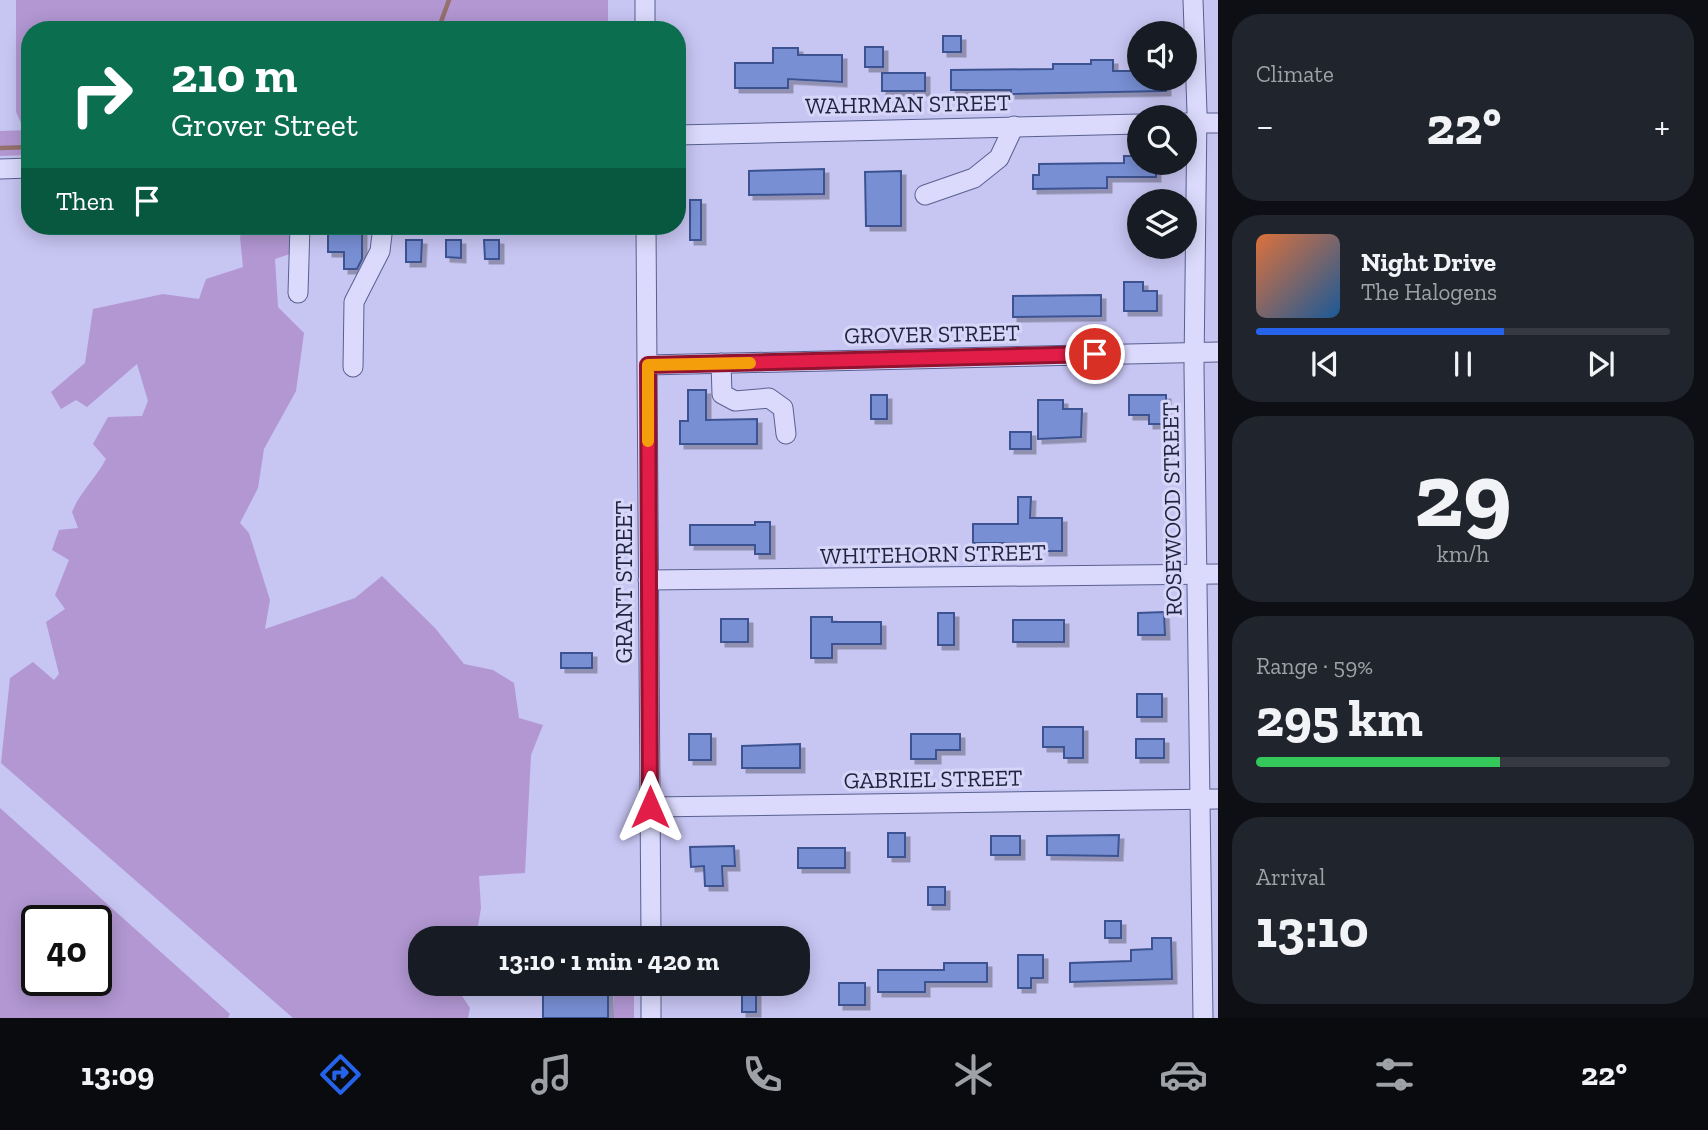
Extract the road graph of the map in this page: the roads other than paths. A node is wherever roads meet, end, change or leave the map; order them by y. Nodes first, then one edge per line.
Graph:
1 (645, 0) edge
2 (1193, 0) edge
3 (645, 21) edge
4 (1190, 105) edge
5 (1197, 123) edge
6 (1218, 123) edge
7 (1127, 124) edge
8 (1014, 127) junction
9 (686, 135) edge
10 (21, 168) edge
11 (0, 169) edge
12 (1191, 175) edge
13 (925, 195) dead end
14 (300, 235) edge
15 (382, 235) edge
16 (646, 235) edge
17 (298, 293) dead end
18 (1218, 352) edge
19 (1195, 353) junction
20 (722, 363) junction
21 (648, 365) junction
22 (353, 367) dead end
23 (786, 433) dead end
24 (1218, 574) edge
25 (1197, 575) junction
26 (649, 580) junction
27 (1210, 799) edge
28 (650, 807) junction
29 (651, 926) edge
30 (651, 996) edge
31 (651, 1018) edge
32 (1203, 1018) edge

1 - 3 street
2 - 4 street, ROSEWOOD STREET
5 - 6 street
7 - 8 street, WAHRMAN STREET
8 - 9 street, WAHRMAN STREET
8 - 13 street
10 - 11 street
12 - 19 street, ROSEWOOD STREET
14 - 17 street
15 - 22 street
16 - 21 street, GRANT STREET
18 - 19 street, GROVER STREET
19 - 20 street, GROVER STREET
19 - 25 street, ROSEWOOD STREET
20 - 21 street, GROVER STREET
20 - 23 street
21 - 26 street, GRANT STREET
24 - 25 street, WHITEHORN STREET
25 - 26 street, WHITEHORN STREET
25 - 27 street, ROSEWOOD STREET
26 - 28 street, GRANT STREET
27 - 28 street, GABRIEL STREET
27 - 32 street, ROSEWOOD STREET
28 - 29 street, GRANT STREET
30 - 31 street

